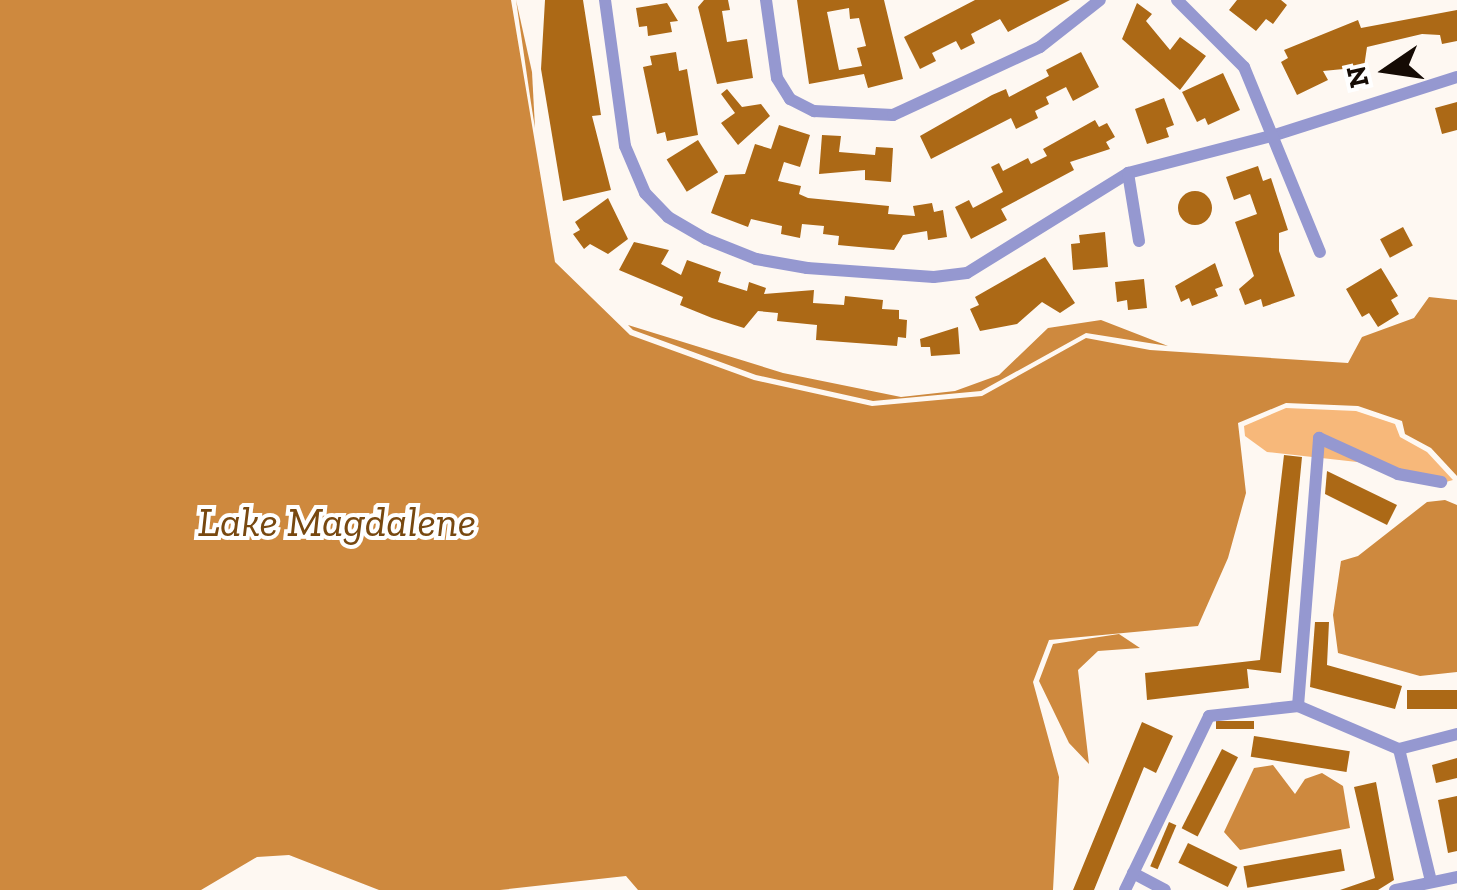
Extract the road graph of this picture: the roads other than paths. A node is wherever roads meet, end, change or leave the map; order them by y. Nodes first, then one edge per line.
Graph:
1 (605, 0) edge
2 (766, 0) edge
3 (1100, 0) edge
4 (1186, 2) edge
5 (1457, 77) edge
6 (1275, 136) junction
7 (1128, 173) junction
8 (1140, 240) dead end
9 (1320, 252) dead end
10 (1441, 482) dead end
11 (1298, 706) junction
12 (1457, 734) edge
13 (1400, 749) junction
14 (1133, 873) junction
15 (1457, 878) edge
16 (1431, 882) junction
17 (1125, 890) edge
18 (1165, 890) edge
19 (1395, 890) edge

1 - 7 street
2 - 3 street
4 - 6 street
5 - 6 street
6 - 7 street
6 - 9 street
7 - 8 street
10 - 11 street
11 - 13 street
11 - 14 street
12 - 13 street
13 - 16 street
14 - 17 street
14 - 18 street
15 - 16 street
16 - 19 street

